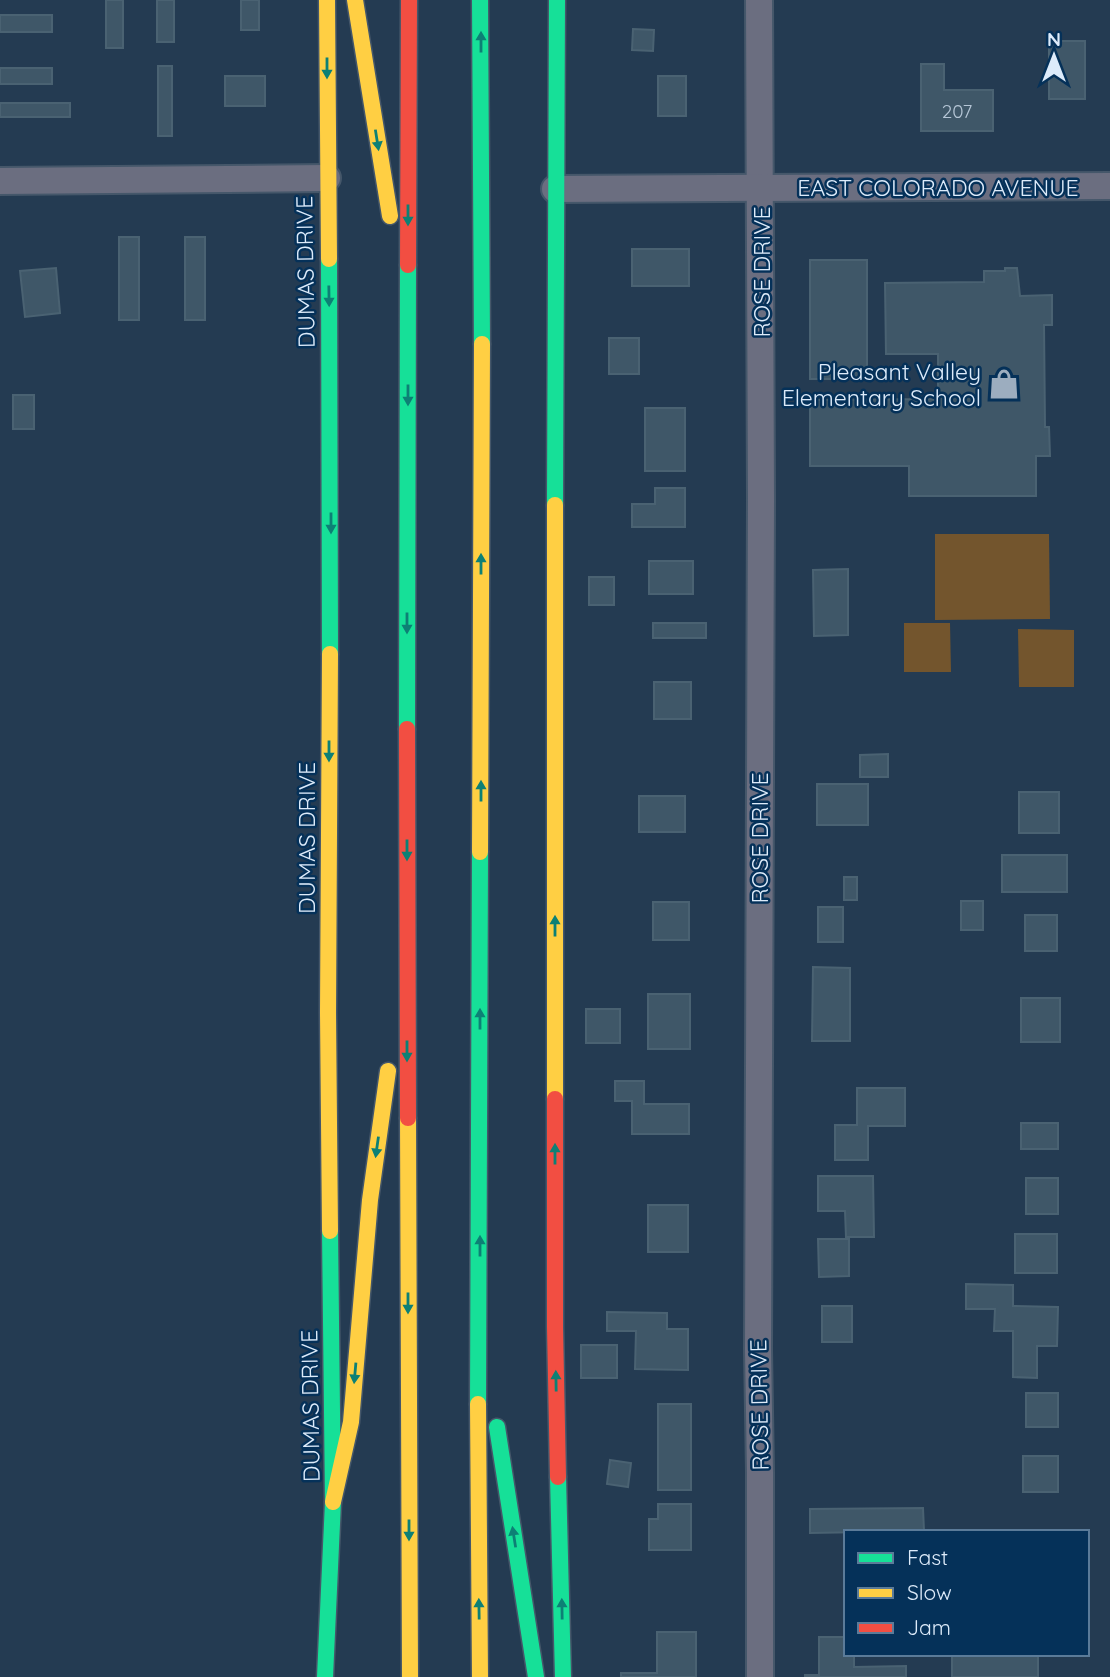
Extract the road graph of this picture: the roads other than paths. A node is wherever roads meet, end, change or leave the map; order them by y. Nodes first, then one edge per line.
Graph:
1 (327, 0) edge
2 (355, 0) edge
3 (409, 0) edge
4 (480, 0) edge
5 (557, 0) edge
6 (759, 0) edge
7 (496, 28) dead end
8 (327, 178) junction
9 (0, 181) edge
10 (1110, 186) edge
11 (760, 187) junction
12 (555, 189) junction
13 (482, 208) junction
14 (408, 327) junction
15 (407, 934) junction
16 (479, 1314) junction
17 (333, 1502) junction
18 (325, 1677) edge
19 (410, 1677) edge
20 (480, 1677) edge
21 (536, 1677) edge
22 (563, 1677) edge
23 (760, 1677) edge

1 -> 8 main road, DUMAS DRIVE
2 -> 14 main road
3 -> 14 main road
13 -> 4 main road
5 - 12 main road
6 - 11 street, ROSE DRIVE
7 - 13 main road
8 - 9 street
8 -> 17 main road, DUMAS DRIVE
10 - 11 street, EAST COLORADO AVENUE
11 - 12 street, EAST COLORADO AVENUE
11 - 23 street, ROSE DRIVE
22 -> 12 main road
16 -> 13 main road
14 -> 15 main road
15 -> 17 main road
15 -> 19 main road
20 -> 16 main road
21 -> 16 main road
17 - 18 main road, DUMAS DRIVE

